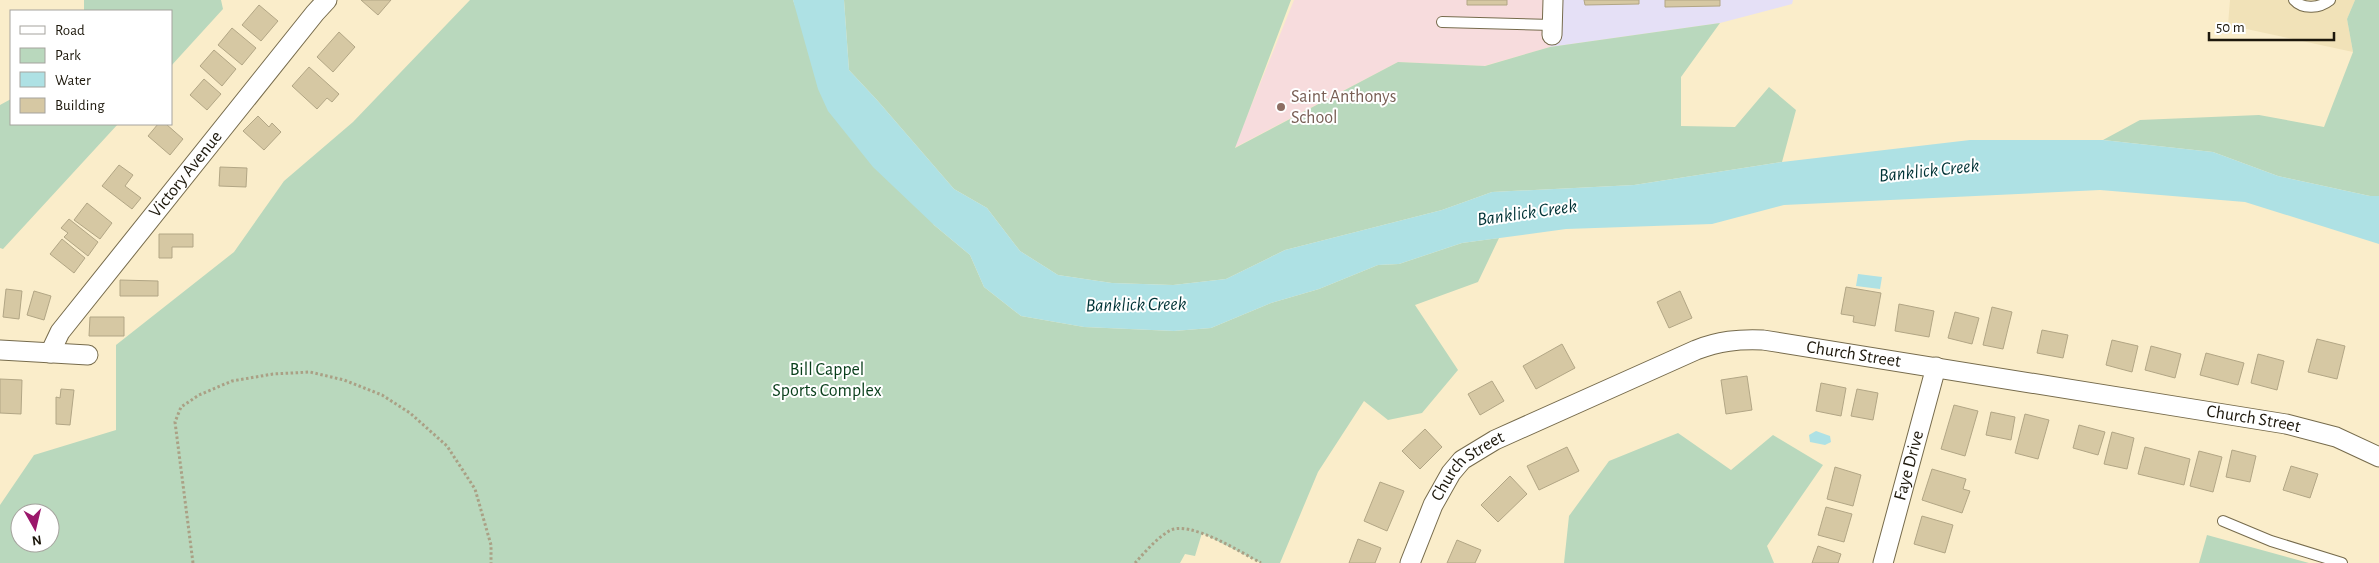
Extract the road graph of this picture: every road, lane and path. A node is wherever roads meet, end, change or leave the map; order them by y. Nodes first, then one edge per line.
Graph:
1 (327, 0) edge
2 (1553, 0) edge
3 (2294, 0) edge
4 (2330, 0) edge
5 (1442, 22) dead end
6 (1552, 30) joint
7 (0, 350) edge
8 (50, 353) junction
9 (88, 355) dead end
10 (1936, 367) junction
11 (2379, 457) edge
12 (2224, 521) dead end
13 (194, 563) edge
14 (491, 563) edge
15 (1135, 563) edge
16 (1261, 563) edge
17 (1410, 563) edge
18 (1884, 563) edge
19 (2342, 563) edge

1 - 8 street, Victory Avenue
2 - 6 street
3 - 4 lane
5 - 6 lane
7 - 8 street
8 - 9 street
10 - 11 street, Church Street
10 - 17 street, Church Street
10 - 18 street, Faye Drive
12 - 19 lane
13 - 14 path
15 - 16 path

